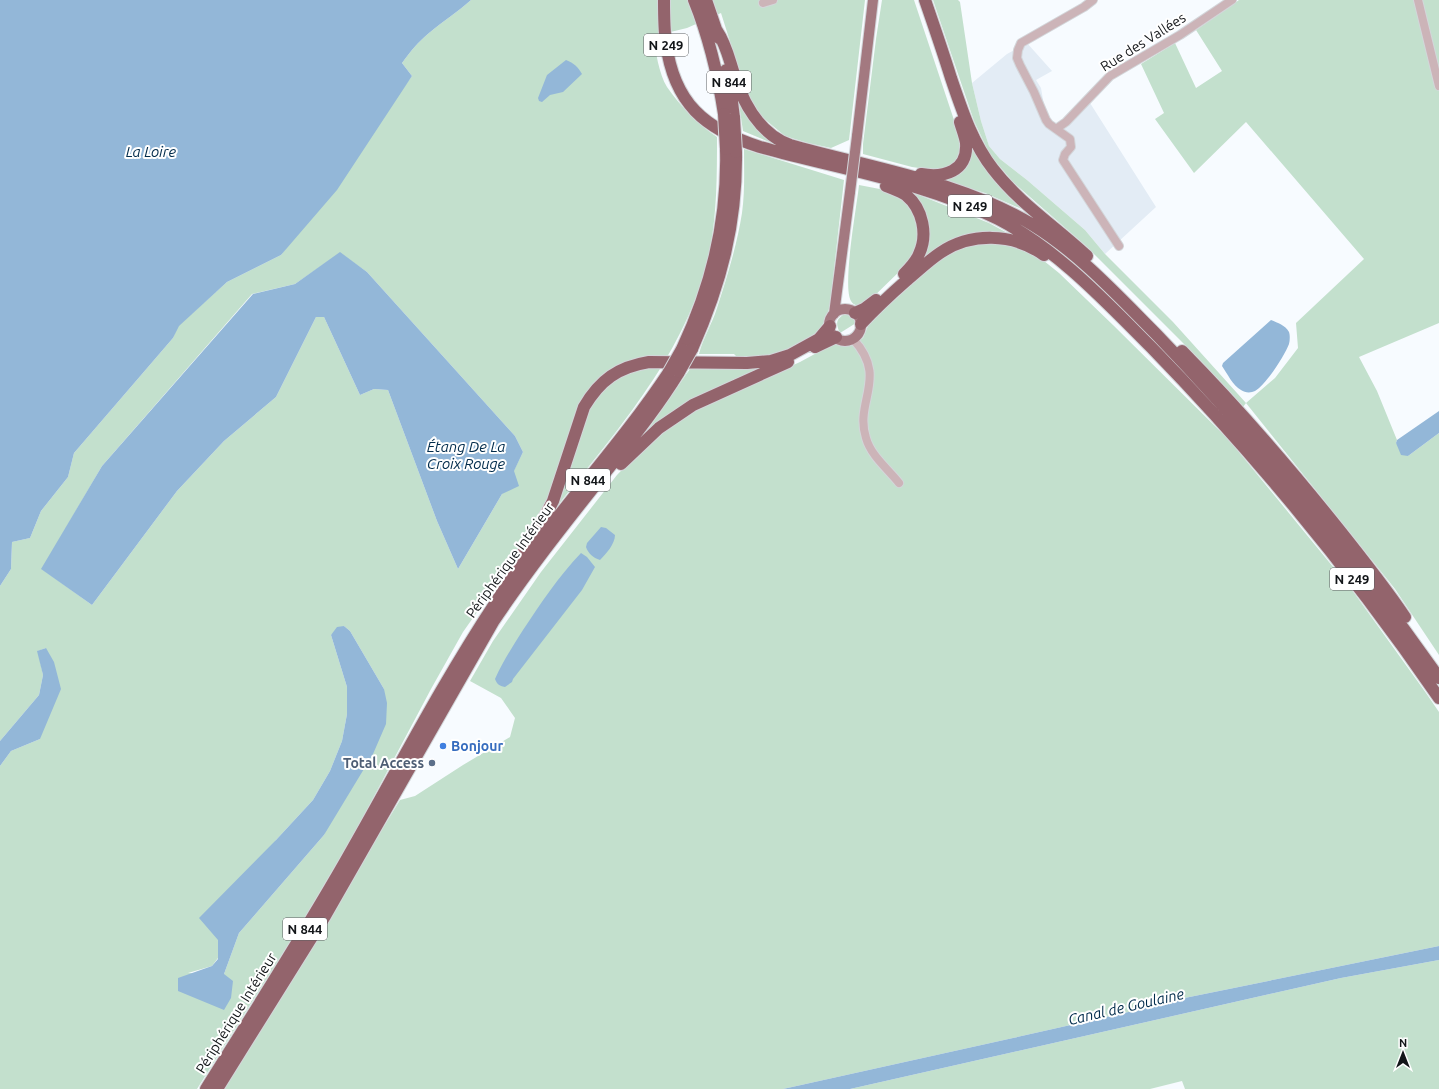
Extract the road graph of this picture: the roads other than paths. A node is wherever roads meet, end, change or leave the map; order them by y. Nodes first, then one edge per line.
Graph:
1 (664, 0) edge
2 (694, 0) edge
3 (706, 0) edge
4 (773, 0) edge
5 (873, 0) edge
6 (918, 0) edge
7 (925, 0) edge
8 (1093, 0) edge
9 (1232, 0) edge
10 (1418, 0) edge
11 (764, 3) dead end
12 (719, 47) junction
13 (1439, 86) edge
14 (1056, 129) junction
15 (840, 163) junction
16 (1119, 246) dead end
17 (840, 280) junction
18 (1086, 284) junction
19 (850, 311) junction
20 (834, 314) junction
21 (861, 324) junction
22 (830, 326) junction
23 (836, 337) junction
24 (852, 339) junction
25 (674, 372) junction
26 (899, 483) dead end
27 (581, 503) junction
28 (506, 586) junction
29 (1439, 668) edge
30 (1439, 678) edge
31 (1439, 698) edge
32 (206, 1089) edge
33 (217, 1089) edge

1 - 15 highway, N 249
2 - 12 highway, N 844
3 - 12 highway, N 844
4 - 11 street
5 - 17 main road, bridge
6 - 15 highway
7 - 29 highway
8 - 14 street
9 - 14 street, Rue des Vallées
10 - 13 street
12 - 15 highway, N 249
12 - 25 highway, Périphérique Intérieur / N 844, bridge
14 - 16 street
15 - 18 highway, N 249
15 - 19 highway
15 - 30 highway, N 249
17 - 19 main road
17 - 20 main road
18 - 21 highway
18 - 31 highway, N 249
19 - 20 main road
19 - 21 main road
20 - 22 main road
21 - 24 main road
22 - 23 main road
22 - 28 highway
23 - 24 main road
23 - 27 highway
24 - 26 street
25 - 27 highway, N 844
25 - 28 highway, Périphérique Intérieur / N 844
27 - 33 highway, N 844
28 - 32 highway, Périphérique Intérieur / N 844

